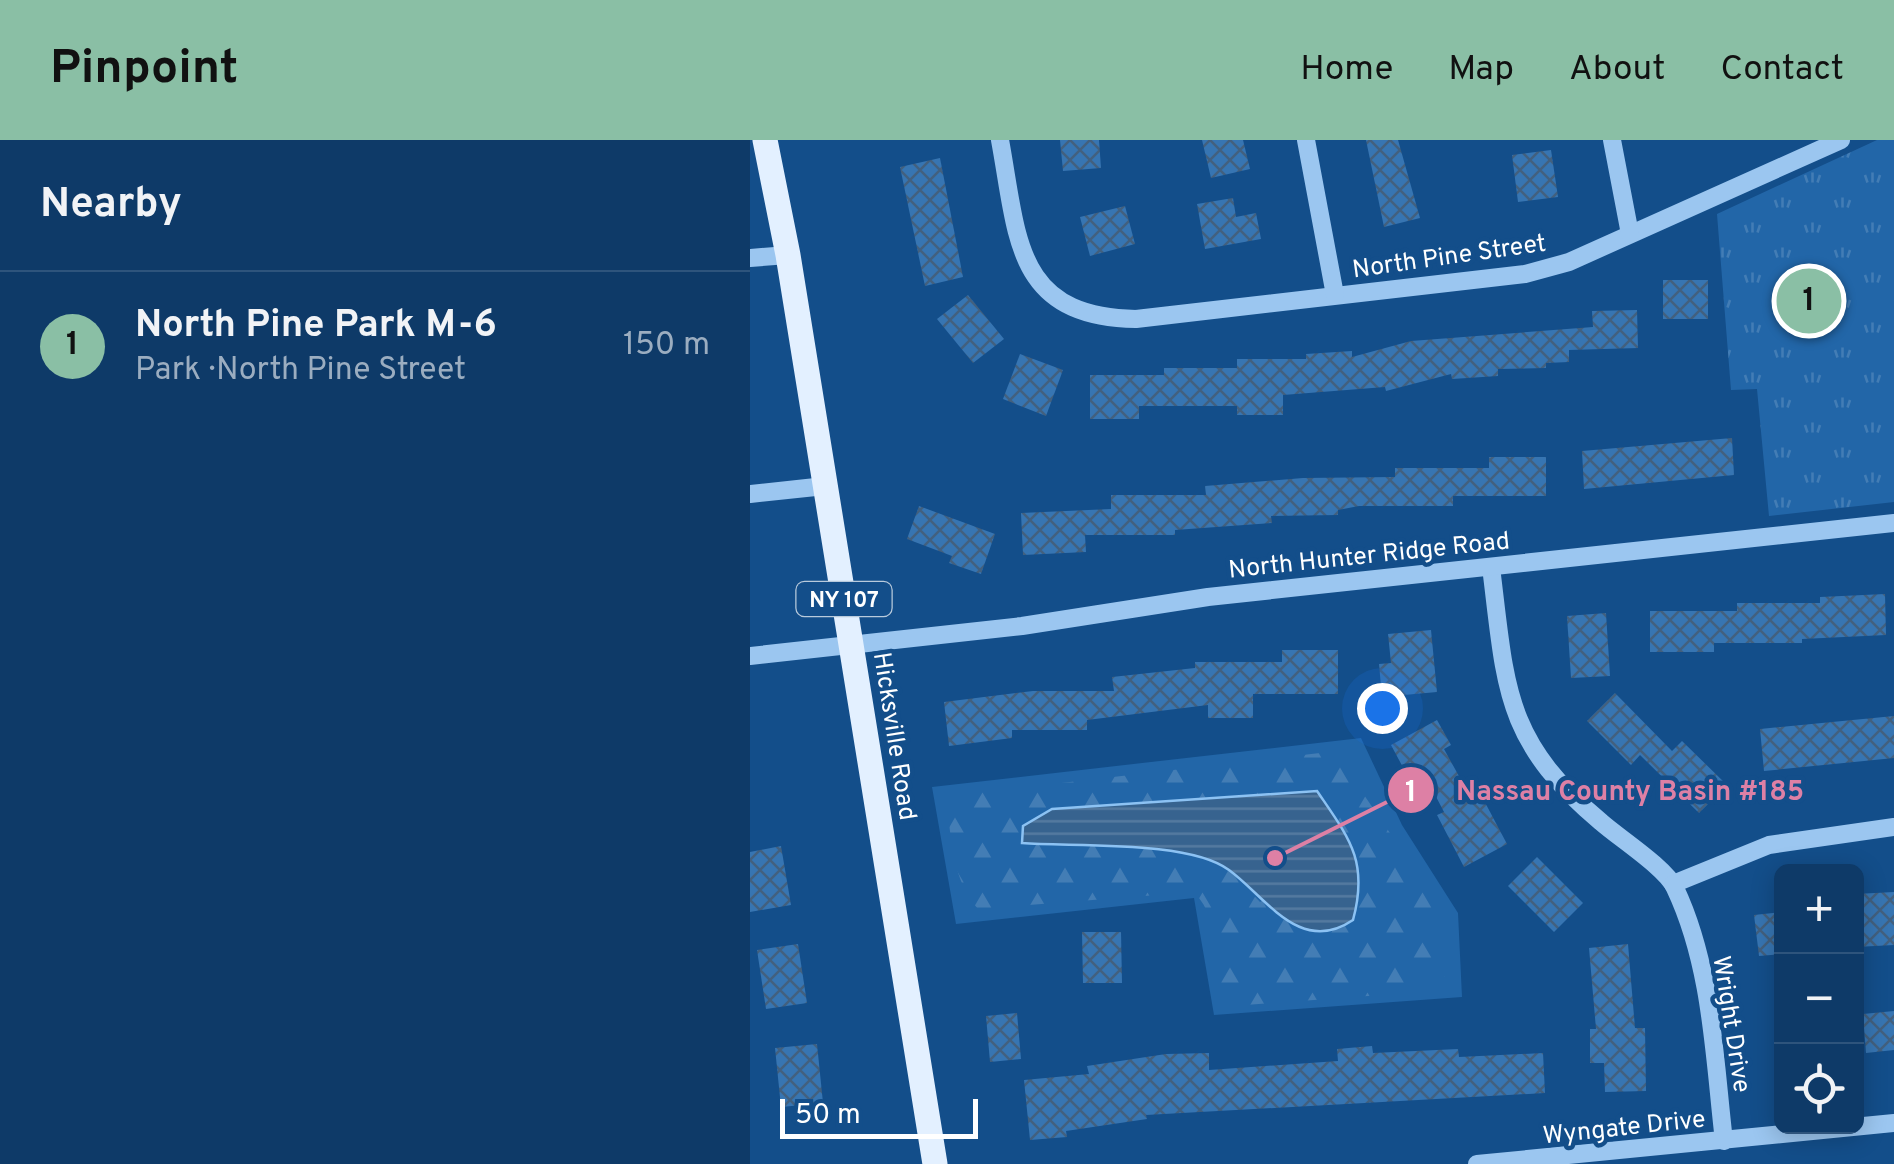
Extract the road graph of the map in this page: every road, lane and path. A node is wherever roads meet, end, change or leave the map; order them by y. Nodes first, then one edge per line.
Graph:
1 (765, 140) edge
2 (1000, 140) edge
3 (1306, 140) edge
4 (1612, 140) edge
5 (1841, 140) edge
6 (1630, 234) junction
7 (788, 255) junction
8 (750, 258) edge
9 (1335, 295) junction
10 (825, 486) junction
11 (750, 494) edge
12 (1894, 523) edge
13 (1491, 567) junction
14 (852, 648) junction
15 (750, 656) edge
16 (1894, 827) edge
17 (1674, 884) junction
18 (1894, 1122) edge
19 (1724, 1141) junction
20 (1594, 1159) edge
21 (935, 1164) edge
22 (1477, 1164) edge

1 - 7 main road, Hicksville Road / NY 107
2 - 9 street, North Pine Street
3 - 9 street
4 - 6 street
5 - 6 street, North Pine Street
6 - 9 street, North Pine Street
7 - 8 street
7 - 10 main road, Hicksville Road / NY 107
10 - 11 street
10 - 14 main road, Hicksville Road / NY 107
12 - 13 street, North Hunter Ridge Road
13 - 14 street, North Hunter Ridge Road
13 - 17 street
14 - 15 street, North Hunter Ridge Road
14 - 21 main road, Hicksville Road / NY 107
16 - 17 street
17 - 19 street, Wright Drive
18 - 19 street, Wyngate Drive
19 - 20 street, Wyngate Drive
20 - 22 street, Wyngate Drive

